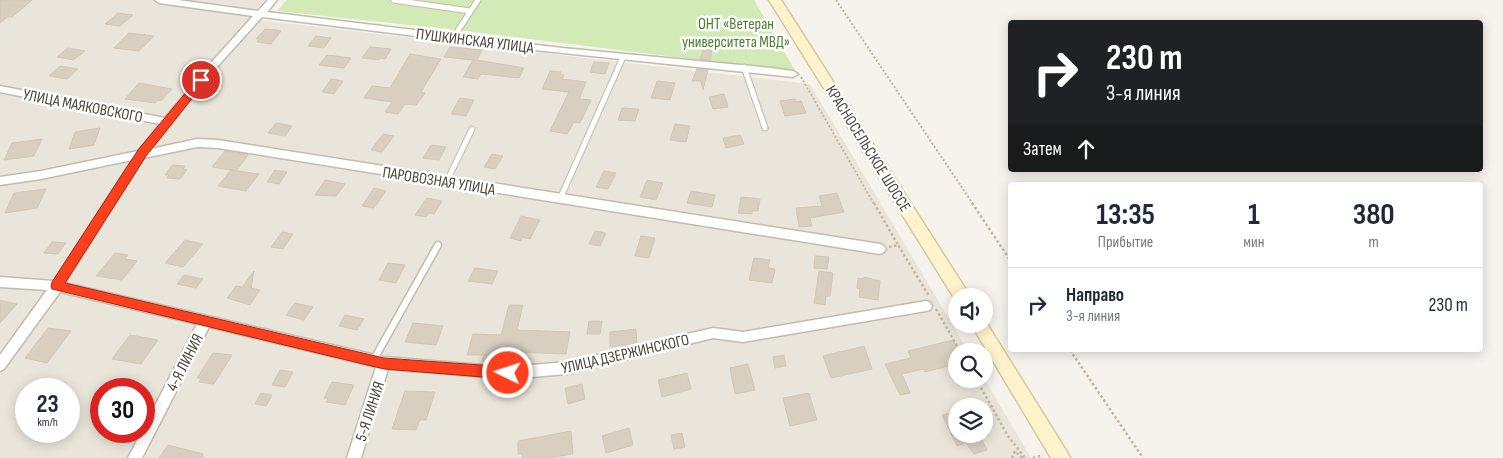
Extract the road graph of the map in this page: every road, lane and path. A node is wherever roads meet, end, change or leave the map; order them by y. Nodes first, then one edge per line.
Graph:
1 (159, 0) edge
2 (273, 0) edge
3 (393, 0) edge
4 (478, 0) edge
5 (775, 0) edge
6 (836, 0) edge
7 (470, 11) junction
8 (260, 15) junction
9 (453, 38) junction
10 (623, 57) junction
11 (744, 67) junction
12 (795, 71) joint
13 (0, 89) edge
14 (167, 122) junction
15 (765, 128) dead end
16 (472, 129) dead end
17 (142, 153) junction
18 (0, 181) edge
19 (446, 181) junction
20 (560, 200) junction
21 (438, 245) dead end
22 (880, 249) dead end
23 (1008, 257) edge
24 (0, 282) edge
25 (57, 286) junction
26 (957, 288) edge
27 (929, 302) junction
28 (206, 320) junction
29 (985, 333) edge
30 (955, 343) edge
31 (1071, 352) edge
32 (378, 362) junction
33 (0, 365) edge
34 (981, 388) edge
35 (1041, 455) dead end
36 (135, 458) edge
37 (354, 458) edge
38 (1012, 458) edge
39 (1023, 458) edge
40 (1033, 458) edge
41 (1061, 458) edge
42 (1143, 458) edge

1 - 8 street, ПУШКИНСКАЯ УЛИЦА
2 - 8 street
3 - 7 lane
4 - 7 lane
5 - 26 main road, КРАСНОСЕЛЬСКОЕ ШОССЕ
6 - 23 path
7 - 9 lane
8 - 9 street, ПУШКИНСКАЯ УЛИЦА
8 - 14 street
9 - 10 street, ПУШКИНСКАЯ УЛИЦА
10 - 11 street, ПУШКИНСКАЯ УЛИЦА
10 - 20 lane
11 - 12 street, ПУШКИНСКАЯ УЛИЦА
11 - 15 lane
12 - 27 path
13 - 14 street, УЛИЦА МАЯКОВСКОГО
14 - 17 street
16 - 19 lane
17 - 18 street, ПАРОВОЗНАЯ УЛИЦА
17 - 19 street, ПАРОВОЗНАЯ УЛИЦА
17 - 25 street
19 - 20 street, ПАРОВОЗНАЯ УЛИЦА
20 - 22 street, ПАРОВОЗНАЯ УЛИЦА
21 - 32 lane
24 - 25 street, УЛИЦА ДЗЕРЖИНСКОГО
25 - 28 street, УЛИЦА ДЗЕРЖИНСКОГО
25 - 33 street
27 - 30 path
27 - 32 street, УЛИЦА ДЗЕРЖИНСКОГО
28 - 32 street, УЛИЦА ДЗЕРЖИНСКОГО
28 - 36 street, 4-Я ЛИНИЯ
29 - 41 main road
31 - 42 path
32 - 37 street, 5-Я ЛИНИЯ
34 - 39 path
35 - 40 path
38 - 39 path

